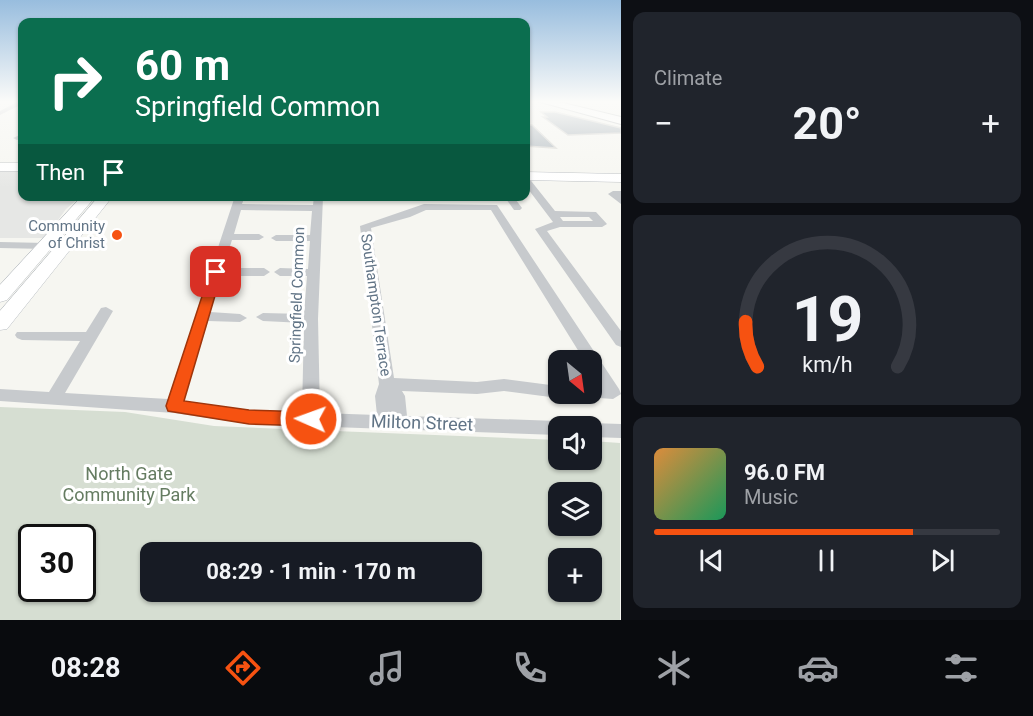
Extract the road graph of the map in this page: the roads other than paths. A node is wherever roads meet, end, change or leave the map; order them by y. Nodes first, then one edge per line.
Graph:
1 (0, 159) edge
2 (18, 160) edge
3 (0, 167) edge
4 (18, 167) edge
5 (621, 170) edge
6 (530, 175) edge
7 (530, 175) edge
8 (621, 178) edge
9 (530, 180) edge
10 (621, 194) edge
11 (86, 201) edge
12 (103, 201) edge
13 (459, 201) edge
14 (512, 201) edge
15 (621, 201) edge
16 (238, 202) edge
17 (318, 202) edge
18 (517, 208) dead end
19 (552, 214) junction
20 (560, 224) junction
21 (58, 232) junction
22 (227, 237) junction
23 (259, 237) dead end
24 (276, 238) dead end
25 (316, 238) junction
26 (0, 245) edge
27 (46, 246) junction
28 (46, 271) junction
29 (216, 272) junction
30 (264, 272) dead end
31 (280, 272) dead end
32 (314, 273) junction
33 (0, 296) edge
34 (106, 311) dead end
35 (202, 316) junction
36 (263, 317) dead end
37 (240, 318) dead end
38 (311, 319) junction
39 (0, 324) edge
40 (22, 335) dead end
41 (90, 337) junction
42 (621, 342) edge
43 (585, 350) edge
44 (602, 376) edge
45 (387, 384) junction
46 (548, 391) edge
47 (602, 393) edge
48 (0, 395) edge
49 (54, 397) junction
50 (174, 406) junction
51 (311, 419) junction
52 (393, 422) junction
53 (548, 428) edge
54 (602, 430) edge
55 (621, 431) edge

1 - 2 main road
3 - 4 main road
5 - 6 main road
7 - 8 main road
9 - 19 street
10 - 15 street
11 - 21 main road
12 - 28 main road
13 - 43 street
13 - 45 street, Southampton Terrace
14 - 18 street
16 - 17 street, Springfield Common
16 - 22 street, Springfield Common
17 - 25 street, Springfield Common
19 - 20 street
19 - 20 street
20 - 42 street
21 - 27 main road
21 - 28 main road
22 - 23 street
22 - 29 street, Springfield Common
24 - 25 street
25 - 32 street, Springfield Common
26 - 27 street
27 - 33 main road
28 - 39 main road
29 - 30 street
29 - 35 street, Springfield Common
31 - 32 street
32 - 38 street, Springfield Common
34 - 41 street
35 - 37 street
35 - 50 street, Springfield Common
36 - 38 street
38 - 51 street, Springfield Common
40 - 41 street
41 - 49 street
44 - 47 street
45 - 46 street
45 - 52 street, Southampton Terrace
48 - 49 street, Milton Street
49 - 50 street, Milton Street
50 - 51 street, Milton Street
51 - 52 street, Milton Street
52 - 53 street, Milton Street
54 - 55 street

